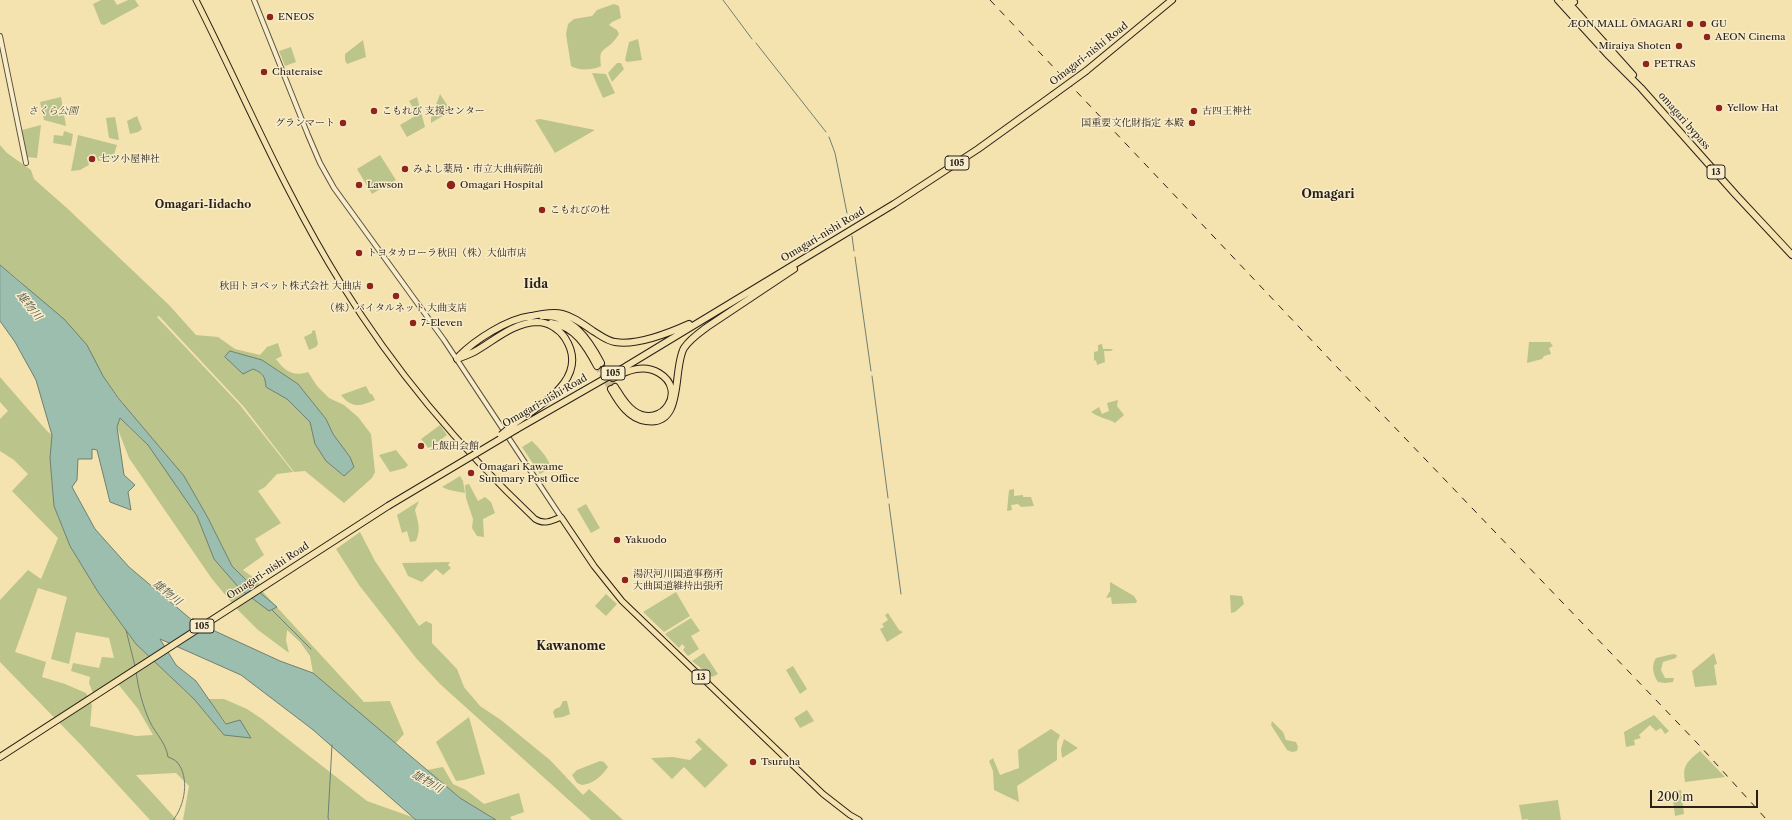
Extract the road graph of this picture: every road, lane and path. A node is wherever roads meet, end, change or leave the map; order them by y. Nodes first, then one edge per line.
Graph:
1 (196, 0) edge
2 (254, 0) edge
3 (1172, 0) edge
4 (1558, 0) edge
5 (1566, 0) edge
6 (0, 36) edge
7 (1641, 88) junction
8 (26, 163) dead end
9 (858, 226) junction
10 (1792, 255) edge
11 (528, 316) junction
12 (708, 316) junction
13 (544, 323) junction
14 (457, 359) junction
15 (516, 426) junction
16 (561, 517) junction
17 (0, 757) edge
18 (859, 820) edge

1 - 16 main road
2 - 14 street
3 - 9 highway, Omagari-nishi Road / 105, bridge
4 - 7 highway, omagari bypass / 13
5 - 7 highway, omagari bypass / 13
6 - 8 street
7 - 10 highway, omagari bypass / 13
9 - 12 highway, Omagari-nishi Road / 105
9 - 15 highway
11 - 12 highway
11 - 13 highway
11 - 14 highway
12 - 15 highway, Omagari-nishi Road / 105
13 - 14 highway
13 - 15 highway
14 - 16 street
15 - 17 highway, Omagari-nishi Road / 105, bridge
16 - 18 main road, 13

